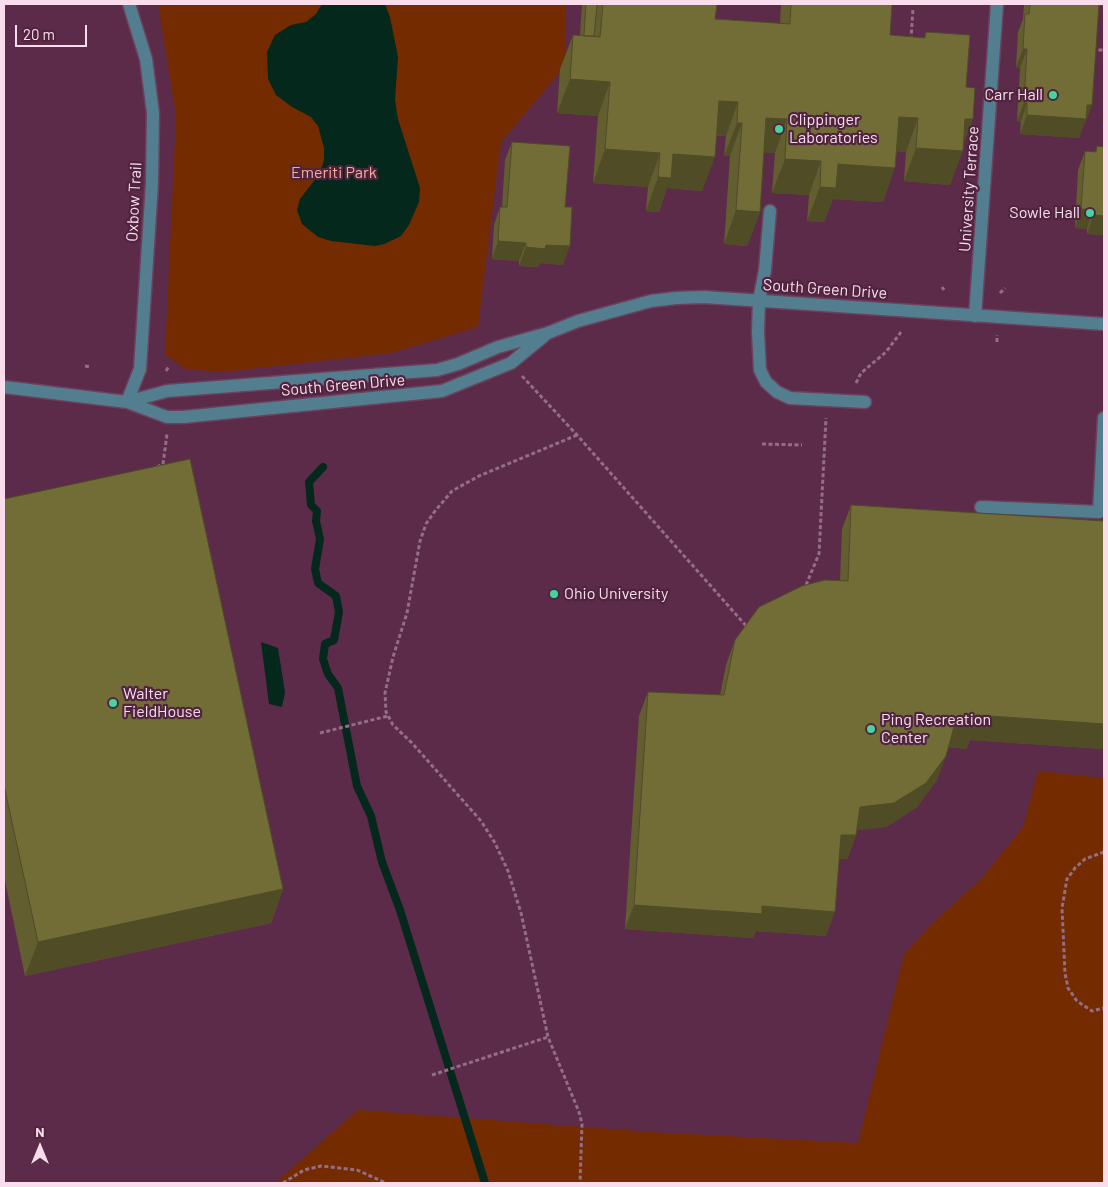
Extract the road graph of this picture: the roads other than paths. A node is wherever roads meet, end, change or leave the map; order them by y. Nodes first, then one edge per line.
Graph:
1 (129, 4) edge
2 (997, 4) edge
3 (770, 211) dead end
4 (759, 300) junction
5 (975, 316) junction
6 (1104, 324) edge
7 (548, 333) junction
8 (4, 387) edge
9 (127, 402) junction
10 (865, 402) dead end
11 (1104, 418) edge
12 (981, 507) dead end

1 - 9 street, Oxbow Trail
2 - 5 street, University Terrace
3 - 4 street
4 - 5 street, South Green Drive
4 - 7 street, South Green Drive
4 - 10 street
5 - 6 street, South Green Drive
7 - 9 street, South Green Drive
7 - 9 street, South Green Drive
8 - 9 street, South Green Drive
11 - 12 street

